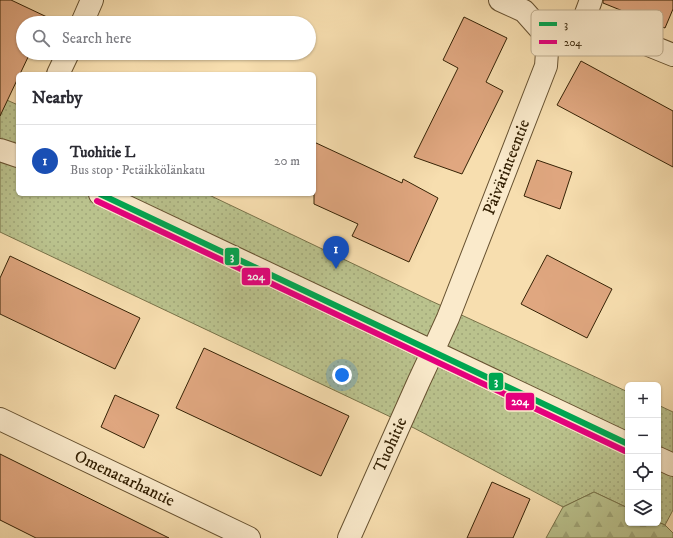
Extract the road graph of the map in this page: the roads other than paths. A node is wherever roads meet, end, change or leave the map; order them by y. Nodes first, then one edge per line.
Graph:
1 (92, 0) edge
2 (500, 0) edge
3 (85, 16) edge
4 (531, 19) edge
5 (663, 50) edge
6 (673, 55) edge
7 (547, 56) edge
8 (65, 60) edge
9 (59, 72) edge
10 (0, 150) edge
11 (16, 155) edge
12 (104, 196) edge
13 (433, 351) junction
14 (0, 419) edge
15 (625, 443) edge
16 (661, 459) edge
17 (673, 465) edge
18 (249, 538) edge
19 (349, 538) edge

1 - 3 street
2 - 4 street
5 - 6 street
7 - 13 street, Päivärinteentie
8 - 9 street
10 - 11 street
12 - 13 street
13 - 15 street
13 - 19 street, Tuohitie
14 - 18 street, Omenatarhantie
16 - 17 street

